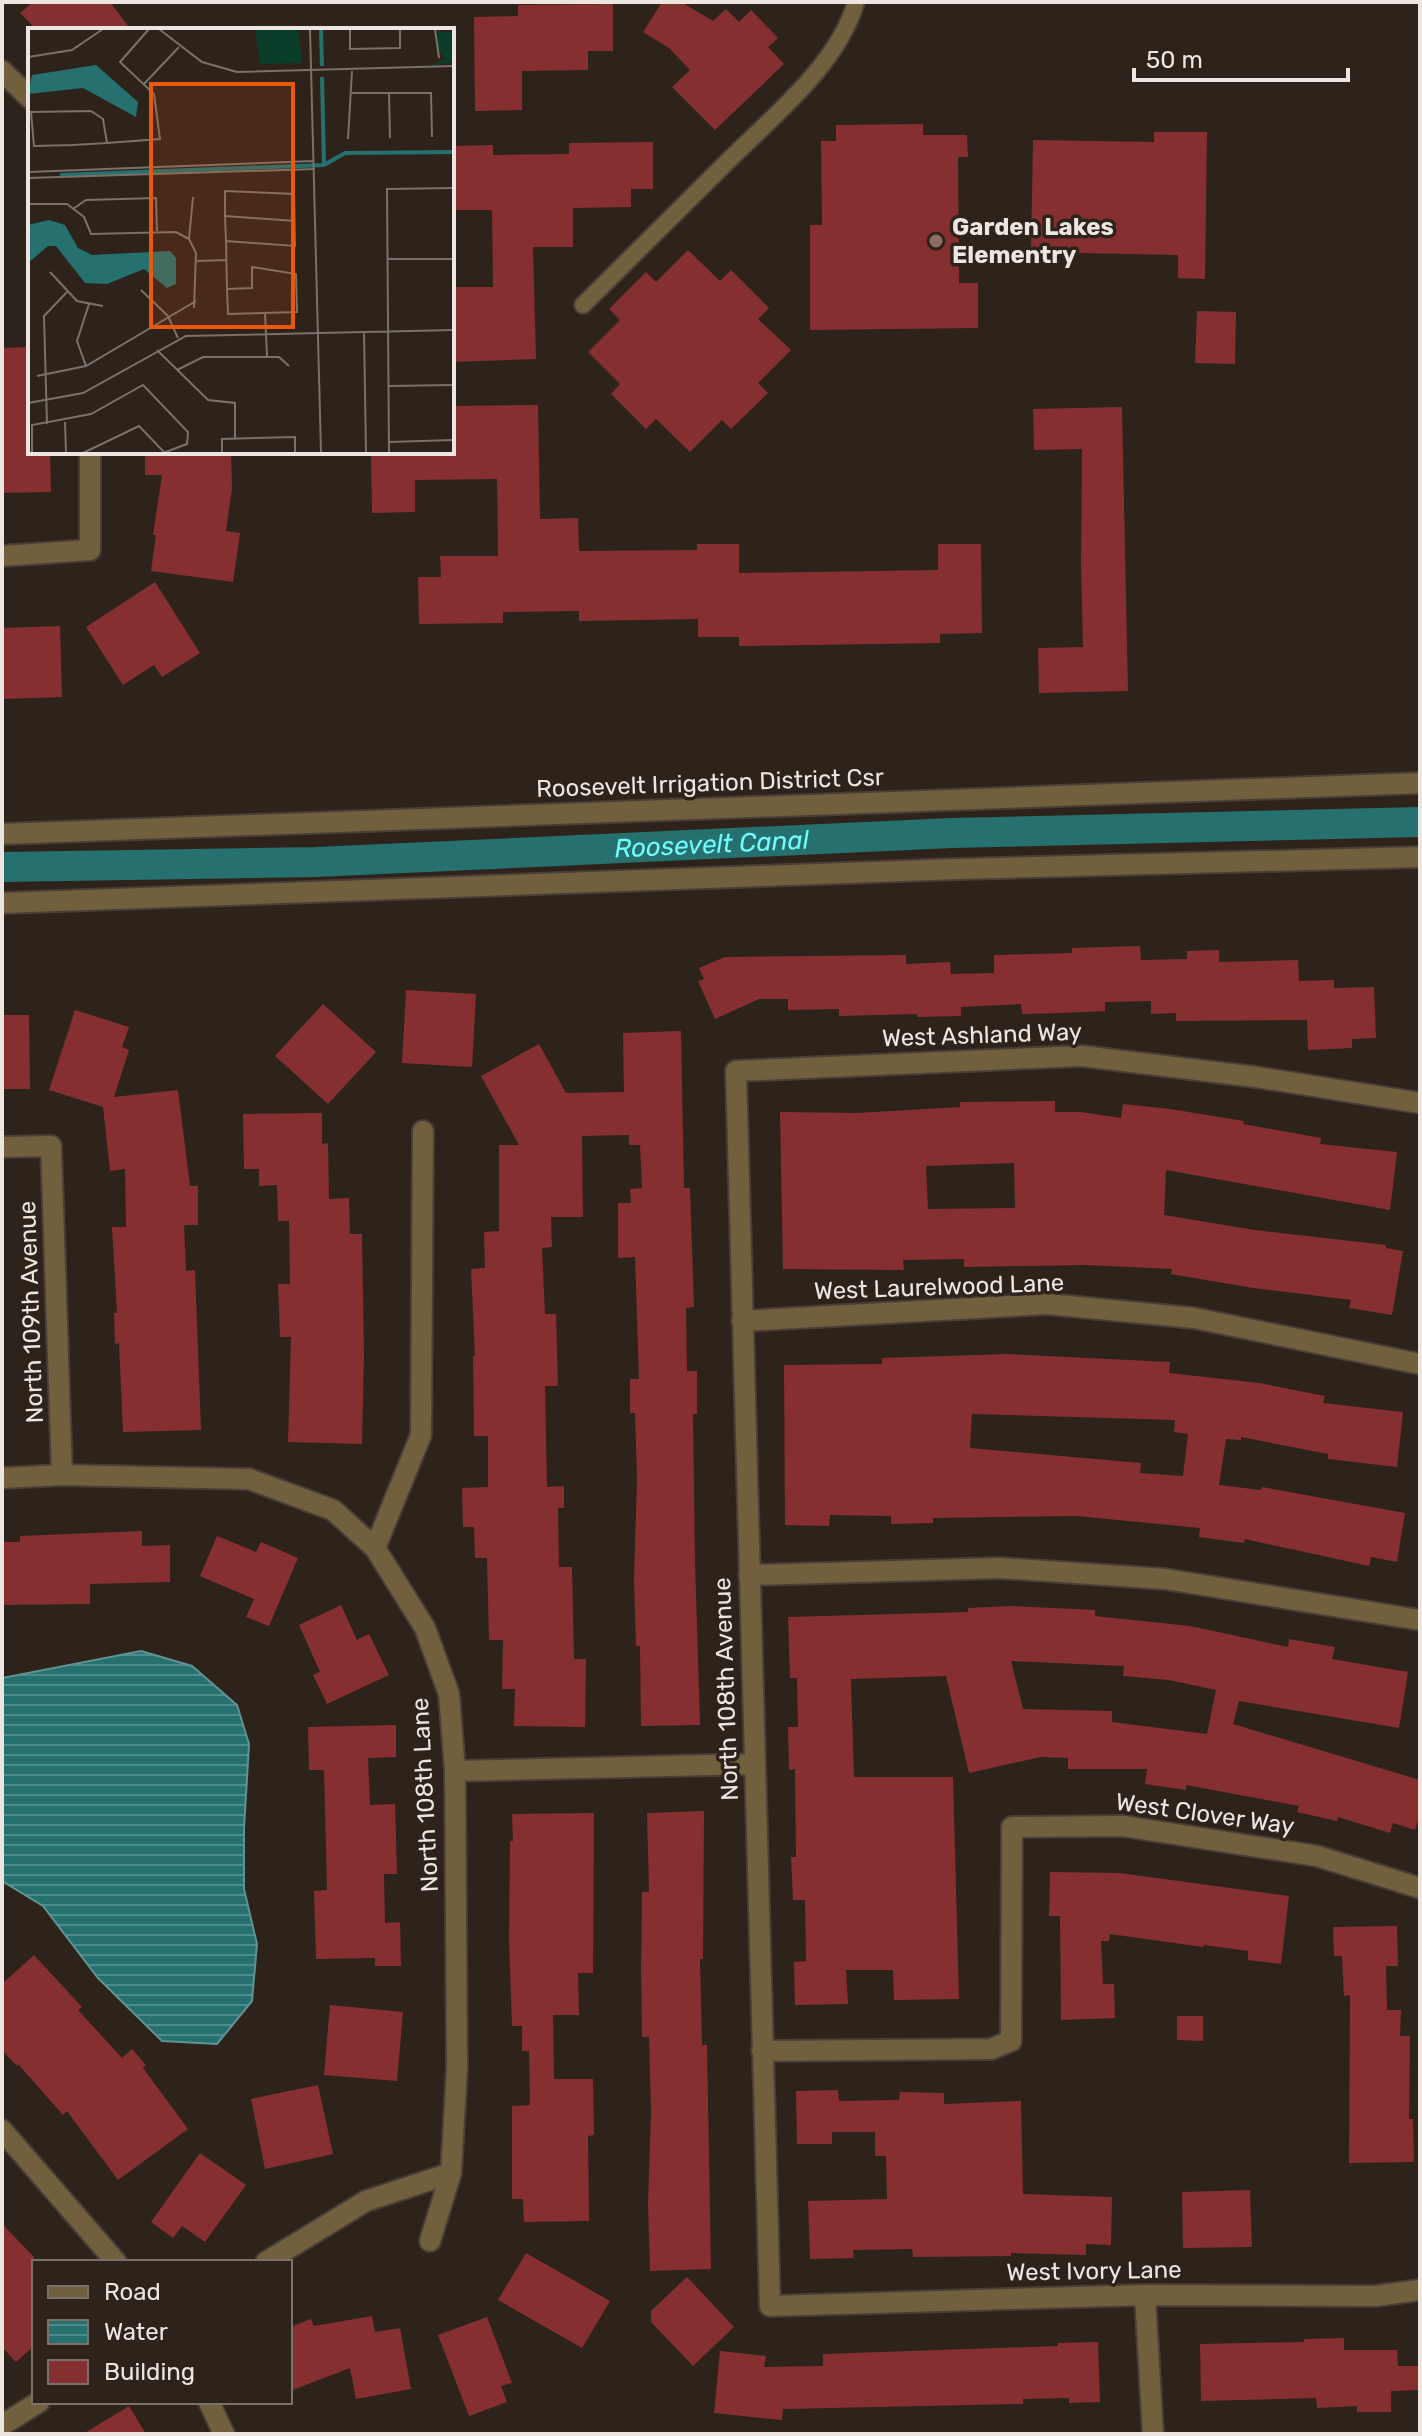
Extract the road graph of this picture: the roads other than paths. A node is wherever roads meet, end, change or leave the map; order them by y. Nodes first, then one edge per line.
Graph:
1 (856, 2) edge
2 (2, 71) edge
3 (28, 96) edge
4 (583, 305) dead end
5 (90, 454) edge
6 (2, 556) edge
7 (1420, 783) edge
8 (2, 834) edge
9 (1420, 857) edge
10 (2, 903) edge
11 (736, 1071) joint
12 (1420, 1103) edge
13 (423, 1131) dead end
14 (2, 1147) edge
15 (742, 1321) junction
16 (1420, 1364) edge
17 (62, 1475) junction
18 (2, 1478) edge
19 (375, 1548) junction
20 (749, 1575) junction
21 (1420, 1620) edge
22 (755, 1764) junction
23 (455, 1771) junction
24 (1420, 1888) edge
25 (762, 2051) junction
26 (2, 2130) edge
27 (451, 2173) junction
28 (430, 2241) dead end
29 (114, 2260) edge
30 (269, 2260) edge
31 (1420, 2290) edge
32 (1145, 2295) junction
33 (770, 2306) joint
34 (36, 2404) edge
35 (210, 2404) edge
36 (2, 2425) edge
37 (224, 2434) edge
38 (1153, 2434) edge

1 - 4 lane
2 - 3 street
5 - 6 street
7 - 8 street, Roosevelt Irrigation District Csr
9 - 10 street
11 - 12 street, West Ashland Way
11 - 15 street, North 108th Avenue
13 - 19 street
14 - 17 street, North 109th Avenue
15 - 16 street, West Laurelwood Lane
15 - 20 street, North 108th Avenue
17 - 18 street
17 - 19 street
19 - 23 street, North 108th Lane
20 - 21 street
20 - 22 street, North 108th Avenue
22 - 23 street
22 - 25 street, North 108th Avenue
23 - 27 street, North 108th Lane
24 - 25 street, West Clover Way
25 - 33 street, North 108th Avenue
26 - 29 street
27 - 28 street, North 108th Lane
27 - 30 street
31 - 32 street, West Ivory Lane
32 - 33 street, West Ivory Lane
32 - 38 street
34 - 36 street
35 - 37 street

